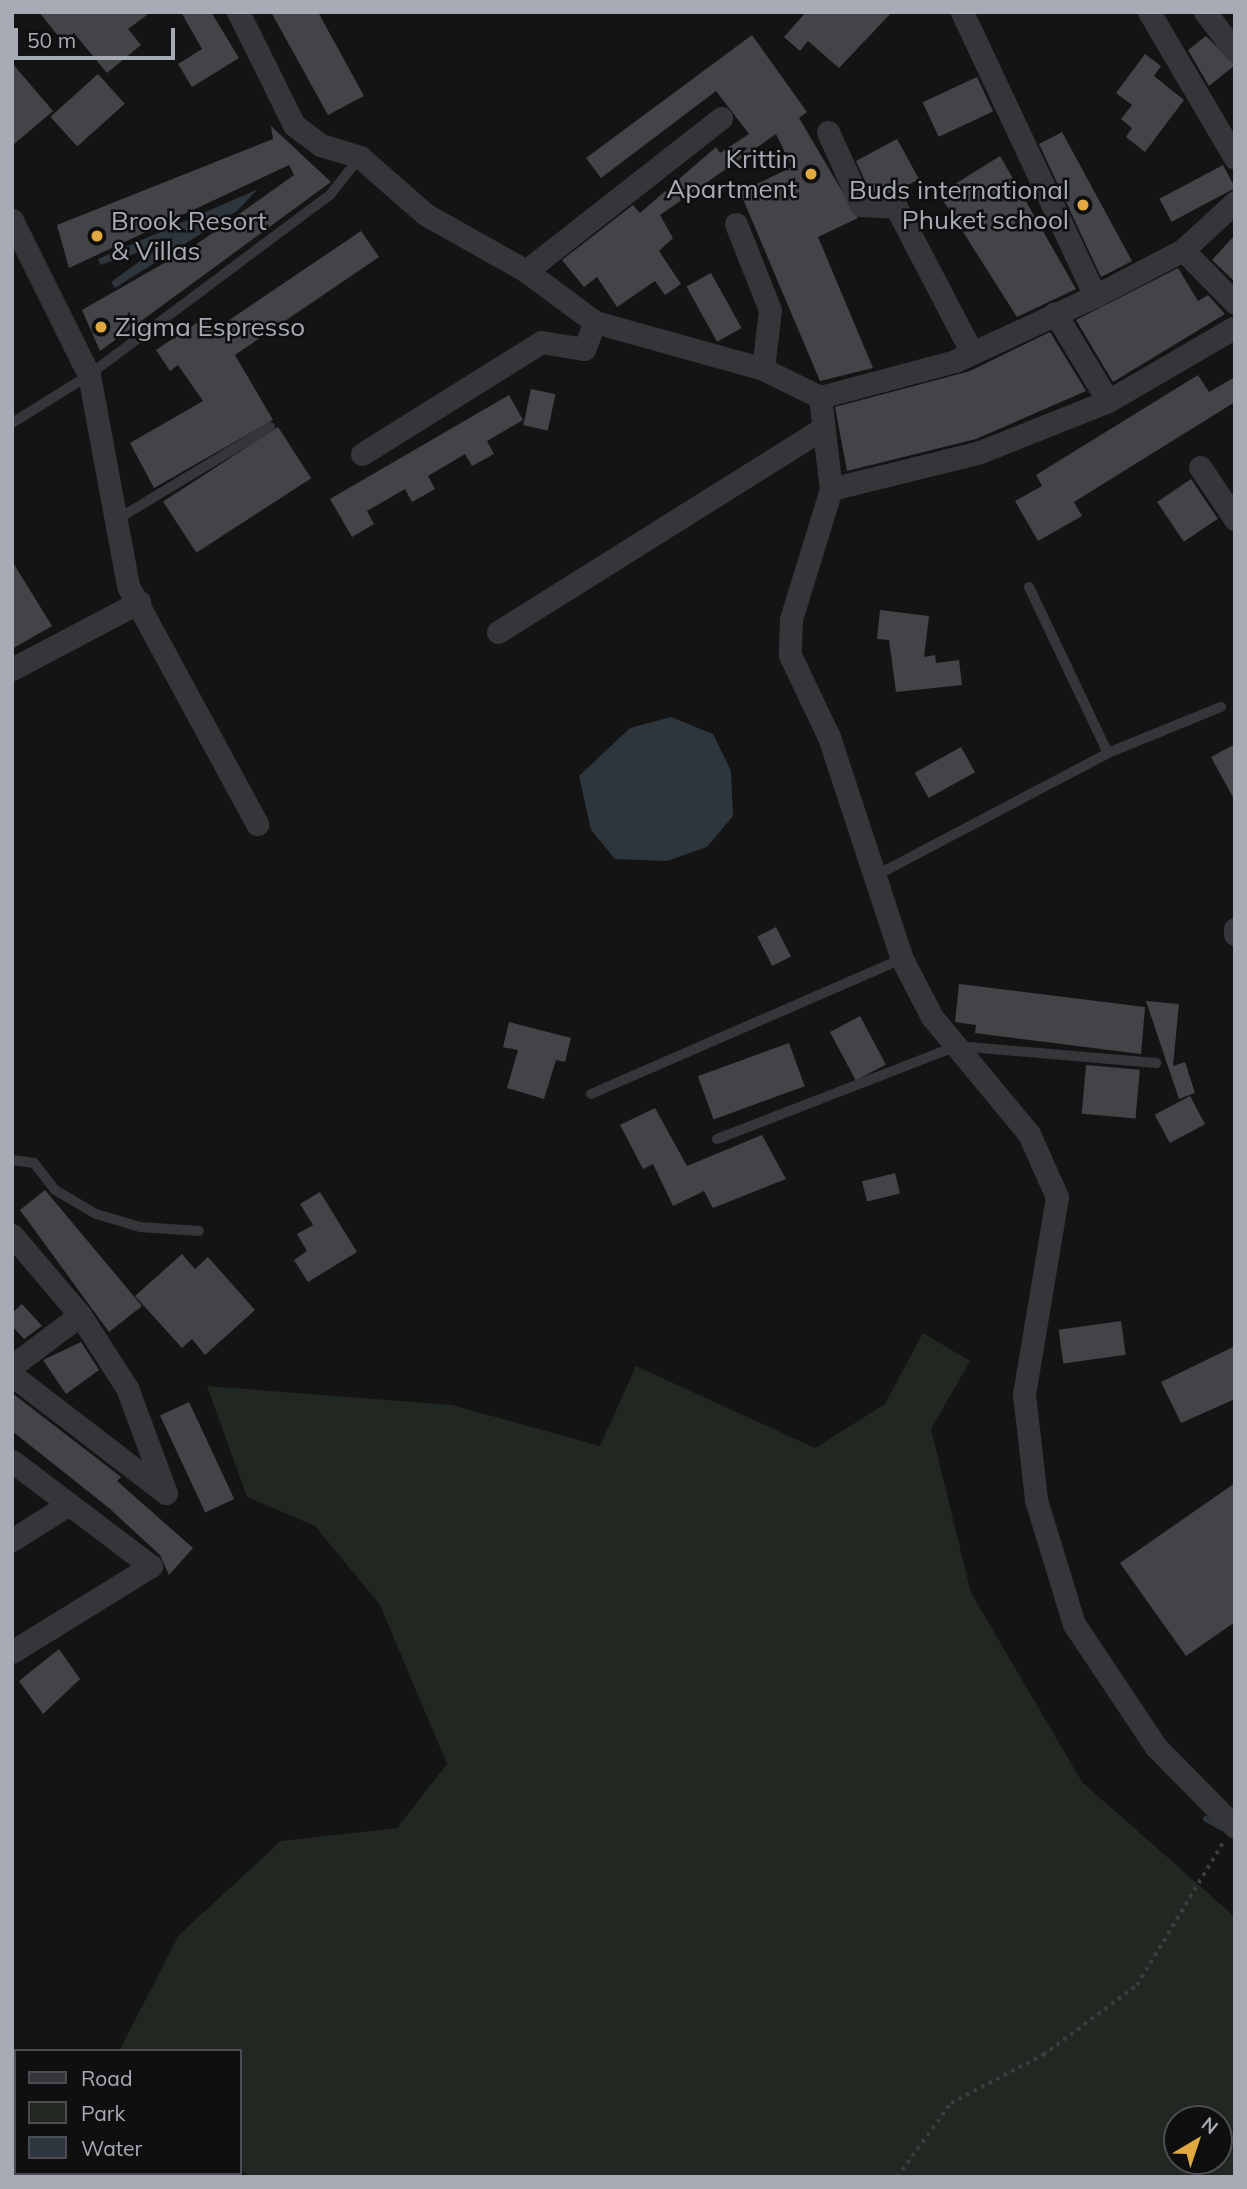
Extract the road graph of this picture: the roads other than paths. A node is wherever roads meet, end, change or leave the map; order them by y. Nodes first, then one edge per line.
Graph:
1 (237, 12) edge
2 (962, 12) edge
3 (1149, 12) edge
4 (1205, 12) edge
5 (1235, 51) edge
6 (721, 118) dead end
7 (828, 132) dead end
8 (360, 156) junction
9 (1235, 158) edge
10 (1235, 202) edge
11 (12, 220) edge
12 (736, 224) dead end
13 (1183, 250) junction
14 (526, 271) junction
15 (1095, 296) junction
16 (1235, 303) edge
17 (1055, 313) junction
18 (595, 322) junction
19 (1235, 327) edge
20 (972, 353) junction
21 (763, 369) junction
22 (89, 375) junction
23 (820, 397) junction
24 (1108, 401) junction
25 (12, 423) edge
26 (270, 427) dead end
27 (823, 428) junction
28 (362, 454) dead end
29 (1200, 467) dead end
30 (831, 489) junction
31 (1235, 519) edge
32 (116, 520) junction
33 (1029, 587) dead end
34 (139, 602) junction
35 (498, 632) dead end
36 (12, 669) edge
37 (1221, 707) dead end
38 (1108, 754) junction
39 (257, 824) dead end
40 (877, 876) junction
41 (902, 959) junction
42 (957, 1046) junction
43 (1156, 1063) dead end
44 (591, 1094) dead end
45 (717, 1139) dead end
46 (12, 1160) edge
47 (199, 1231) dead end
48 (12, 1235) edge
49 (80, 1315) junction
50 (12, 1366) edge
51 (12, 1375) edge
52 (12, 1461) edge
53 (69, 1504) junction
54 (12, 1540) edge
55 (12, 1652) edge
56 (1235, 1827) edge

1 - 8 street
2 - 15 street
3 - 9 street
4 - 5 street
6 - 14 street
7 - 20 street
8 - 14 street
8 - 22 lane
10 - 13 street
11 - 22 street
12 - 21 street
13 - 15 street
13 - 16 street
14 - 18 street
15 - 17 street
17 - 20 street
17 - 24 street
18 - 21 street
18 - 28 street
19 - 24 street
20 - 23 street
21 - 23 street
22 - 25 lane
22 - 32 street
23 - 27 street
24 - 30 street
26 - 32 lane
27 - 30 street
27 - 35 street
29 - 31 street
30 - 40 street
32 - 34 street
33 - 38 lane
34 - 36 street
34 - 39 street
37 - 38 lane
38 - 40 lane
40 - 41 street
41 - 42 street
41 - 44 lane
42 - 43 lane
42 - 45 lane
42 - 56 street
46 - 47 lane
48 - 49 street
49 - 50 street
49 - 51 street
52 - 53 street
53 - 54 street
53 - 55 street

